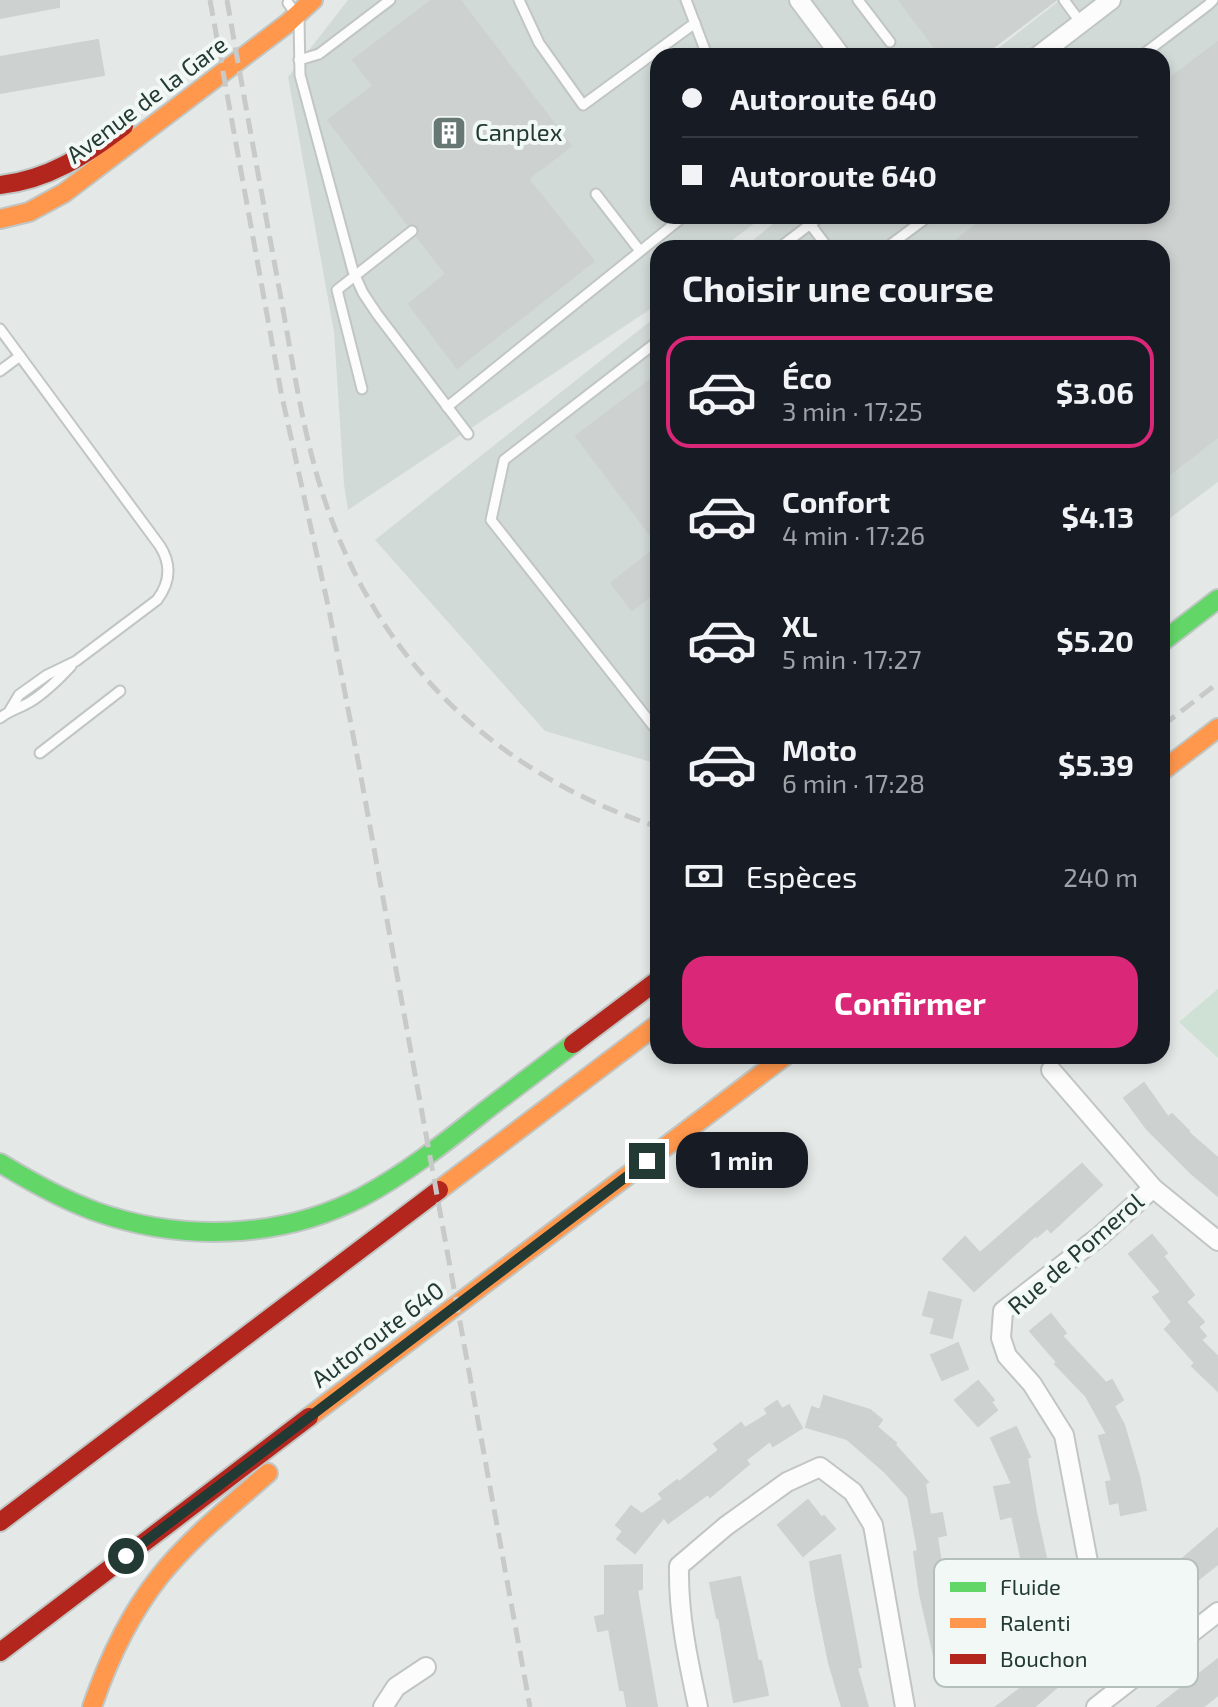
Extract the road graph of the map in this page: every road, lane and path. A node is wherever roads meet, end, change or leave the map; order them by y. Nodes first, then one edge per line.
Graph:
1 (313, 0) edge
2 (390, 0) edge
3 (519, 0) edge
4 (686, 0) edge
5 (799, 0) edge
6 (858, 0) edge
7 (1064, 0) edge
8 (1111, 0) edge
9 (1213, 0) edge
10 (293, 6) edge
11 (695, 23) junction
12 (1081, 23) junction
13 (890, 42) dead end
14 (661, 48) edge
15 (704, 48) edge
16 (835, 48) edge
17 (1048, 48) edge
18 (1152, 48) edge
19 (650, 56) edge
20 (299, 60) junction
21 (0, 185) edge
22 (596, 194) dead end
23 (0, 219) edge
24 (674, 224) edge
25 (810, 224) joint
26 (918, 224) edge
27 (412, 231) dead end
28 (654, 240) edge
29 (789, 240) edge
30 (822, 240) edge
31 (897, 240) edge
32 (650, 243) edge
33 (640, 251) junction
34 (355, 276) junction
35 (0, 329) edge
36 (650, 347) edge
37 (20, 356) junction
38 (0, 371) edge
39 (362, 389) dead end
40 (447, 407) junction
41 (468, 434) dead end
42 (1218, 580) edge
43 (1196, 594) dead end
44 (1218, 599) edge
45 (1170, 636) edge
46 (120, 691) dead end
47 (0, 718) edge
48 (650, 722) edge
49 (1218, 728) edge
50 (40, 753) dead end
51 (1170, 765) edge
52 (650, 986) edge
53 (650, 1030) edge
54 (774, 1064) edge
55 (1051, 1070) dead end
56 (0, 1163) edge
57 (1153, 1188) junction
58 (1218, 1241) edge
59 (428, 1327) junction
60 (0, 1522) edge
61 (1087, 1559) edge
62 (1218, 1612) edge
63 (1198, 1628) edge
64 (0, 1652) edge
65 (426, 1667) dead end
66 (1122, 1687) edge
67 (92, 1707) edge
68 (383, 1707) edge
69 (698, 1707) edge
70 (905, 1707) edge
71 (1096, 1707) edge

1 - 10 main road, Avenue de la Gare
2 - 20 lane
3 - 19 lane
4 - 11 lane
5 - 16 street
6 - 13 lane
7 - 12 lane
8 - 12 street
9 - 18 lane
10 - 20 lane
10 - 21 main road, Avenue de la Gare
10 - 23 main road, Avenue de la Gare
11 - 14 lane
11 - 15 lane
12 - 17 street
20 - 34 lane
22 - 33 lane
24 - 28 lane
25 - 29 lane
25 - 30 lane
26 - 31 lane
27 - 34 lane
32 - 33 lane
33 - 40 lane
34 - 39 lane
34 - 40 lane
35 - 37 lane
36 - 48 lane
37 - 38 lane
37 - 47 lane
40 - 41 lane
42 - 43 main road
44 - 45 main road
46 - 50 lane
49 - 51 main road
52 - 56 main road
53 - 60 main road
54 - 59 main road, Autoroute 640
55 - 57 street
57 - 58 street
57 - 61 street, Rue de Pomerol
59 - 64 main road, Autoroute 640
59 - 67 main road
62 - 63 street
65 - 68 street
66 - 71 street
69 - 70 street

